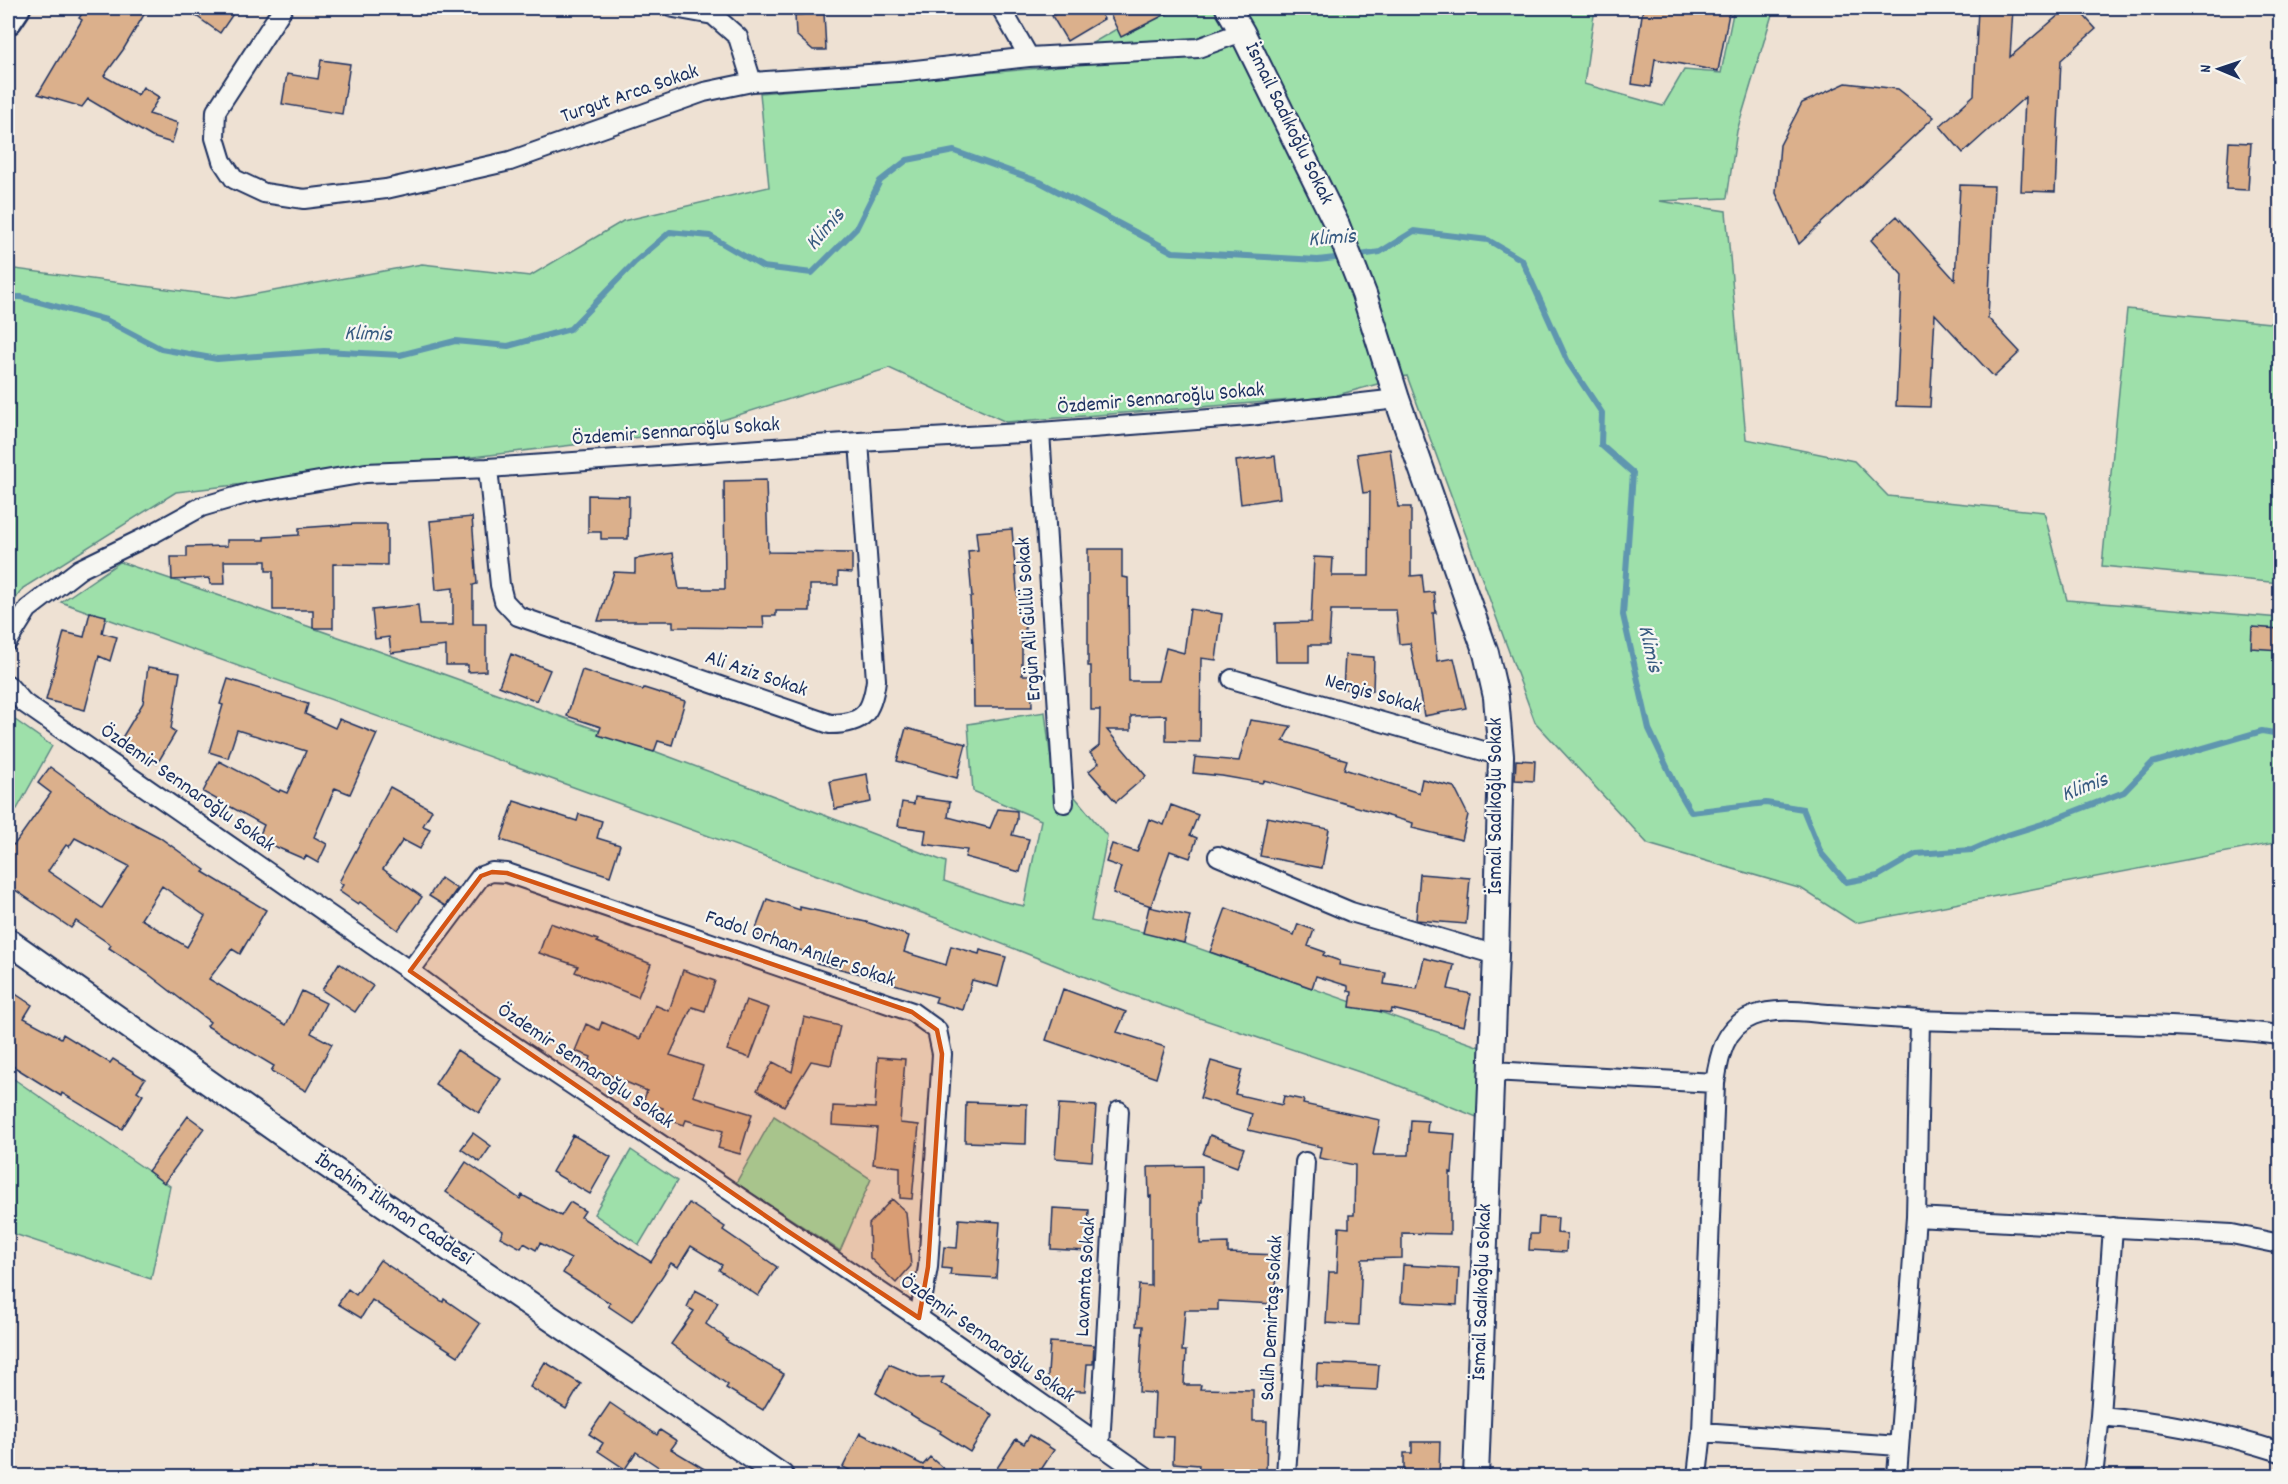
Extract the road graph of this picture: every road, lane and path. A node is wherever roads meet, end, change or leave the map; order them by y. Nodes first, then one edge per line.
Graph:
1 (16, 8) edge
2 (283, 8) edge
3 (674, 8) edge
4 (1001, 8) edge
5 (1228, 8) edge
6 (8, 20) edge
7 (1242, 32) junction
8 (1029, 57) junction
9 (752, 82) junction
10 (1396, 399) junction
11 (1041, 432) junction
12 (859, 442) junction
13 (488, 468) junction
14 (8, 641) edge
15 (1232, 679) dead end
16 (8, 685) edge
17 (1501, 756) junction
18 (1064, 803) dead end
19 (1218, 856) dead end
20 (8, 941) edge
21 (1496, 955) junction
22 (410, 971) junction
23 (1920, 1020) junction
24 (2280, 1035) edge
25 (1492, 1071) junction
26 (1715, 1083) junction
27 (1119, 1111) dead end
28 (1305, 1162) dead end
29 (1916, 1217) junction
30 (2113, 1227) junction
31 (2280, 1244) edge
32 (919, 1318) junction
33 (2100, 1416) junction
34 (1702, 1432) junction
35 (1100, 1446) junction
36 (1899, 1446) junction
37 (2280, 1452) edge
38 (781, 1476) edge
39 (1145, 1476) edge
40 (1286, 1476) edge
41 (1476, 1476) edge
42 (1697, 1476) edge
43 (1897, 1476) edge
44 (2093, 1476) edge

1 - 6 main road
2 - 9 street, Turgut Arca Sokak
3 - 9 street
4 - 8 street
5 - 7 street, İsmail Sadıkoğlu Sokak
7 - 8 street, Turgut Arca Sokak
7 - 10 street, İsmail Sadıkoğlu Sokak
8 - 9 street, Turgut Arca Sokak
10 - 11 street, Özdemir Sennaroğlu Sokak
10 - 17 street, İsmail Sadıkoğlu Sokak
11 - 12 street, Özdemir Sennaroğlu Sokak
11 - 18 street, Ergün Ali Güllü Sokak
12 - 13 street, Özdemir Sennaroğlu Sokak
12 - 13 street, Ali Aziz Sokak
13 - 14 street, Özdemir Sennaroğlu Sokak
15 - 17 street, Nergis Sokak
16 - 22 street, Özdemir Sennaroğlu Sokak
17 - 21 street, İsmail Sadıkoğlu Sokak
19 - 21 street
20 - 38 street, İbrahim İlkman Caddesi
21 - 25 street, İsmail Sadıkoğlu Sokak
22 - 32 street, Özdemir Sennaroğlu Sokak
22 - 32 street, Fadol Orhan Anıler Sokak
23 - 24 street
23 - 26 street
23 - 29 street
25 - 26 street
25 - 41 street, İsmail Sadıkoğlu Sokak
26 - 34 street
27 - 35 street, Lavamta Sokak
28 - 40 street, Salih Demirtaş Sokak
29 - 30 street
29 - 36 street
30 - 31 street
30 - 33 street
32 - 35 street, Özdemir Sennaroğlu Sokak
33 - 37 street
33 - 44 street
34 - 36 street
34 - 42 street
35 - 39 street, Özdemir Sennaroğlu Sokak
36 - 43 street

